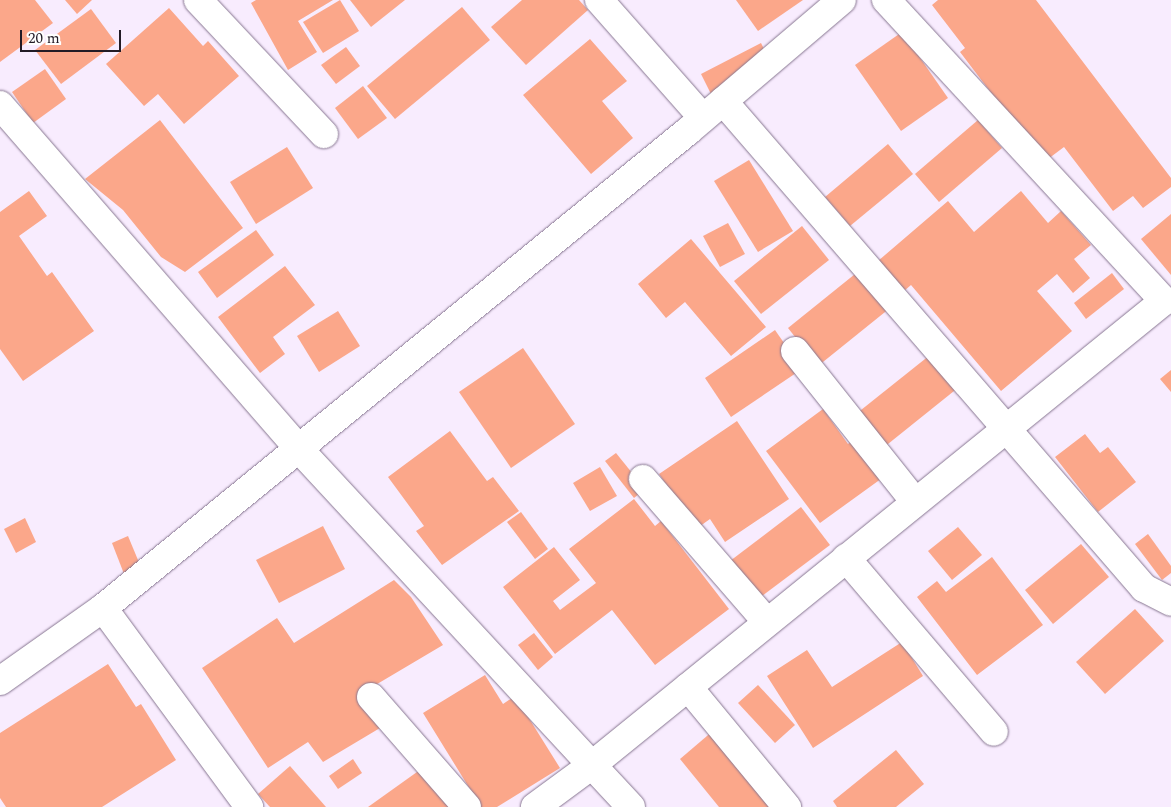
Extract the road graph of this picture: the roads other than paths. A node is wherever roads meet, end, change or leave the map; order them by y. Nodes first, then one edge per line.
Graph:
1 (198, 0) edge
2 (599, 0) edge
3 (842, 0) edge
4 (886, 0) edge
5 (0, 105) edge
6 (713, 110) junction
7 (324, 134) dead end
8 (1168, 305) edge
9 (795, 351) dead end
10 (1008, 426) junction
11 (299, 449) junction
12 (643, 479) dead end
13 (915, 502) junction
14 (846, 558) junction
15 (1171, 602) edge
16 (103, 608) junction
17 (768, 622) junction
18 (3, 674) edge
19 (688, 687) junction
20 (371, 697) dead end
21 (994, 732) dead end
22 (592, 765) junction
23 (249, 807) edge
24 (467, 807) edge
25 (535, 807) edge
26 (631, 807) edge
27 (787, 807) edge

1 - 7 street
2 - 6 street
3 - 6 street
4 - 8 street
5 - 11 street
6 - 10 street
6 - 11 street
8 - 10 street
9 - 13 street
10 - 13 street
10 - 15 street
11 - 16 street
11 - 22 street
12 - 17 street
13 - 14 street
14 - 17 street
14 - 21 street
16 - 18 street
16 - 23 street
17 - 19 street
19 - 22 street
19 - 27 street
20 - 24 street
22 - 25 street
22 - 26 street

